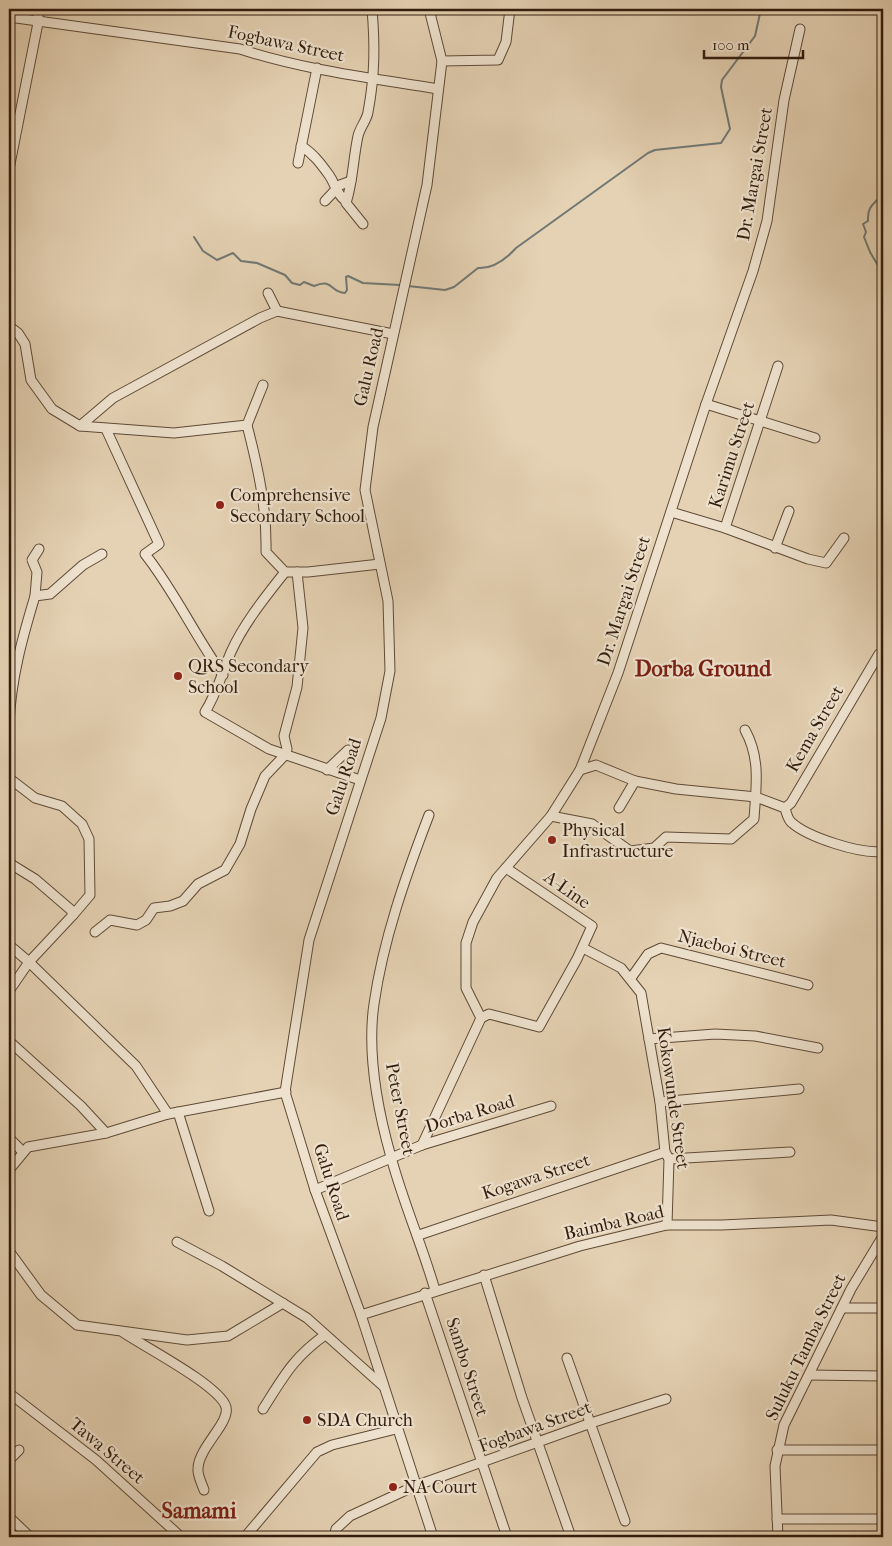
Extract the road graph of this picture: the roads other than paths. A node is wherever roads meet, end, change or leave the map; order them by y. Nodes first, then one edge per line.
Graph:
1 (38, 9) edge
2 (372, 9) edge
3 (429, 9) edge
4 (510, 9) edge
5 (9, 17) edge
6 (38, 23) junction
7 (800, 29) dead end
8 (442, 61) junction
9 (317, 68) junction
10 (372, 78) junction
11 (438, 89) junction
12 (301, 146) junction
13 (10, 150) edge
14 (298, 163) dead end
15 (9, 169) edge
16 (351, 181) junction
17 (336, 188) junction
18 (325, 201) dead end
19 (346, 202) junction
20 (363, 224) dead end
21 (268, 293) dead end
22 (277, 311) junction
23 (9, 326) edge
24 (393, 334) junction
25 (778, 366) dead end
26 (263, 385) dead end
27 (706, 404) junction
28 (760, 421) junction
29 (247, 425) junction
30 (80, 426) junction
31 (106, 430) junction
32 (815, 438) dead end
33 (789, 511) dead end
34 (671, 512) junction
35 (725, 528) junction
36 (844, 538) dead end
37 (775, 548) junction
38 (39, 549) dead end
39 (102, 554) dead end
40 (380, 564) junction
41 (286, 572) junction
42 (297, 572) junction
43 (35, 596) junction
44 (879, 654) dead end
45 (223, 675) junction
46 (10, 690) edge
47 (9, 724) edge
48 (745, 730) dead end
49 (348, 750) dead end
50 (286, 756) junction
51 (327, 770) junction
52 (580, 770) junction
53 (9, 778) edge
54 (360, 780) junction
55 (634, 781) junction
56 (756, 797) junction
57 (619, 808) dead end
58 (785, 808) junction
59 (429, 815) dead end
60 (551, 816) junction
61 (883, 851) edge
62 (9, 863) edge
63 (506, 868) junction
64 (73, 915) junction
65 (95, 932) dead end
66 (9, 945) edge
67 (583, 948) junction
68 (29, 962) junction
69 (631, 978) junction
70 (808, 985) dead end
71 (9, 991) edge
72 (481, 1018) junction
73 (649, 1039) junction
74 (9, 1041) edge
75 (818, 1048) dead end
76 (799, 1089) dead end
77 (286, 1092) junction
78 (660, 1102) junction
79 (551, 1106) dead end
80 (173, 1113) junction
81 (106, 1133) junction
82 (9, 1138) edge
83 (422, 1145) junction
84 (23, 1152) junction
85 (790, 1152) dead end
86 (667, 1156) junction
87 (391, 1158) junction
88 (9, 1170) edge
89 (315, 1190) junction
90 (209, 1211) dead end
91 (667, 1225) junction
92 (883, 1227) edge
93 (419, 1235) junction
94 (883, 1236) edge
95 (177, 1242) dead end
96 (9, 1251) edge
97 (484, 1275) junction
98 (435, 1290) junction
99 (425, 1293) junction
100 (283, 1303) junction
101 (842, 1308) junction
102 (883, 1308) edge
103 (361, 1315) junction
104 (120, 1331) junction
105 (325, 1335) junction
106 (567, 1358) dead end
107 (809, 1375) junction
108 (883, 1376) edge
109 (383, 1386) junction
110 (9, 1393) edge
111 (666, 1399) dead end
112 (263, 1409) dead end
113 (591, 1423) junction
114 (396, 1429) junction
115 (538, 1442) junction
116 (19, 1450) dead end
117 (777, 1450) junction
118 (883, 1450) edge
119 (9, 1460) edge
120 (482, 1464) junction
121 (416, 1486) junction
122 (204, 1490) dead end
123 (9, 1517) edge
124 (777, 1519) junction
125 (883, 1519) edge
126 (625, 1521) dead end
127 (30, 1537) edge
128 (181, 1537) edge
129 (245, 1537) edge
130 (334, 1537) edge
131 (433, 1537) edge
132 (507, 1537) edge
133 (571, 1537) edge
134 (778, 1537) edge

1 - 6 street
2 - 10 street
3 - 8 street, Galu Road
4 - 8 street
5 - 6 street, Fogbawa Street
6 - 9 street, Fogbawa Street
6 - 13 street
7 - 27 street, Dr. Margai Street
8 - 11 street, Galu Road
9 - 10 street, Fogbawa Street
9 - 12 street
10 - 11 street, Fogbawa Street
10 - 16 street
11 - 24 street, Galu Road
12 - 14 street
12 - 17 street
13 - 15 street
16 - 17 street
16 - 19 street
17 - 18 street
17 - 19 street
19 - 20 street
21 - 22 street
22 - 24 street
22 - 30 street
23 - 30 street
24 - 40 street, Galu Road
25 - 28 street, Karimu Street
26 - 29 street
27 - 28 street
27 - 34 street, Dr. Margai Street
28 - 32 street
28 - 35 street, Karimu Street
29 - 31 street
29 - 41 street
30 - 31 street
31 - 45 street
33 - 37 street
34 - 35 street, Karimu Street
34 - 52 street, Dr. Margai Street
35 - 37 street
36 - 37 street
38 - 43 street
39 - 43 street
40 - 42 street
40 - 54 street, Galu Road
41 - 42 street
41 - 45 street
42 - 50 street
43 - 46 street
44 - 58 street, Kema Street
45 - 50 street
46 - 47 street
48 - 56 street
49 - 51 street
50 - 51 street
50 - 65 street
51 - 54 street
52 - 55 street
52 - 60 street, Dr. Margai Street
53 - 64 street
54 - 77 street, Galu Road
55 - 56 street
55 - 57 street
56 - 58 street
56 - 60 street
58 - 61 street
59 - 87 street, Peter Street
60 - 63 street, Dr. Margai Street
62 - 64 street
63 - 67 street, A-Line
63 - 72 street, Dr. Margai Street
64 - 68 street
66 - 68 street
67 - 69 street
67 - 72 street
68 - 71 street
68 - 80 street
69 - 70 street, Njaeboi Street
69 - 73 street, Kokowunde Street
72 - 83 street
73 - 75 street
73 - 78 street, Kokowunde Street
74 - 81 street
76 - 78 street
77 - 80 street
77 - 89 street, Galu Road
78 - 86 street, Kokowunde Street
79 - 83 street, Dorba Road
80 - 81 street
80 - 90 street
81 - 84 street
82 - 84 street
83 - 87 street, Dorba Road
84 - 88 street
85 - 86 street, Kogawa Street
86 - 91 street, Kokowunde Street
86 - 93 street, Kogawa Street
87 - 89 street, Dorba Road
87 - 93 street, Peter Street
89 - 103 street, Galu Road
91 - 92 street, Baimba Road
91 - 97 street, Baimba Road
93 - 98 street, Peter Street
94 - 101 street, Suluku Tamba Street
95 - 100 street
96 - 104 street
97 - 98 street, Baimba Road
97 - 115 street
98 - 99 street, Baimba Road
99 - 103 street, Baimba Road
99 - 120 street, Sambo Street
100 - 104 street
100 - 105 street
101 - 102 street
101 - 107 street, Suluku Tamba Street
103 - 109 street, Galu Road
104 - 122 street
105 - 109 street
105 - 112 street
106 - 113 street
107 - 108 street
107 - 117 street, Suluku Tamba Street
109 - 114 street, Galu Road
110 - 128 street, Tawa Street
111 - 113 street, Fogbawa Street
113 - 115 street, Fogbawa Street
113 - 126 street
114 - 121 street, Galu Road
114 - 129 street
115 - 120 street, Fogbawa Street
115 - 133 street
116 - 119 street
117 - 118 street
117 - 124 street, Suluku Tamba Street
120 - 121 street, Fogbawa Street
120 - 132 street, Sambo Street
121 - 130 street, Fogbawa Street
121 - 131 street, Galu Road
123 - 127 street
124 - 125 street
124 - 134 street, Suluku Tamba Street

